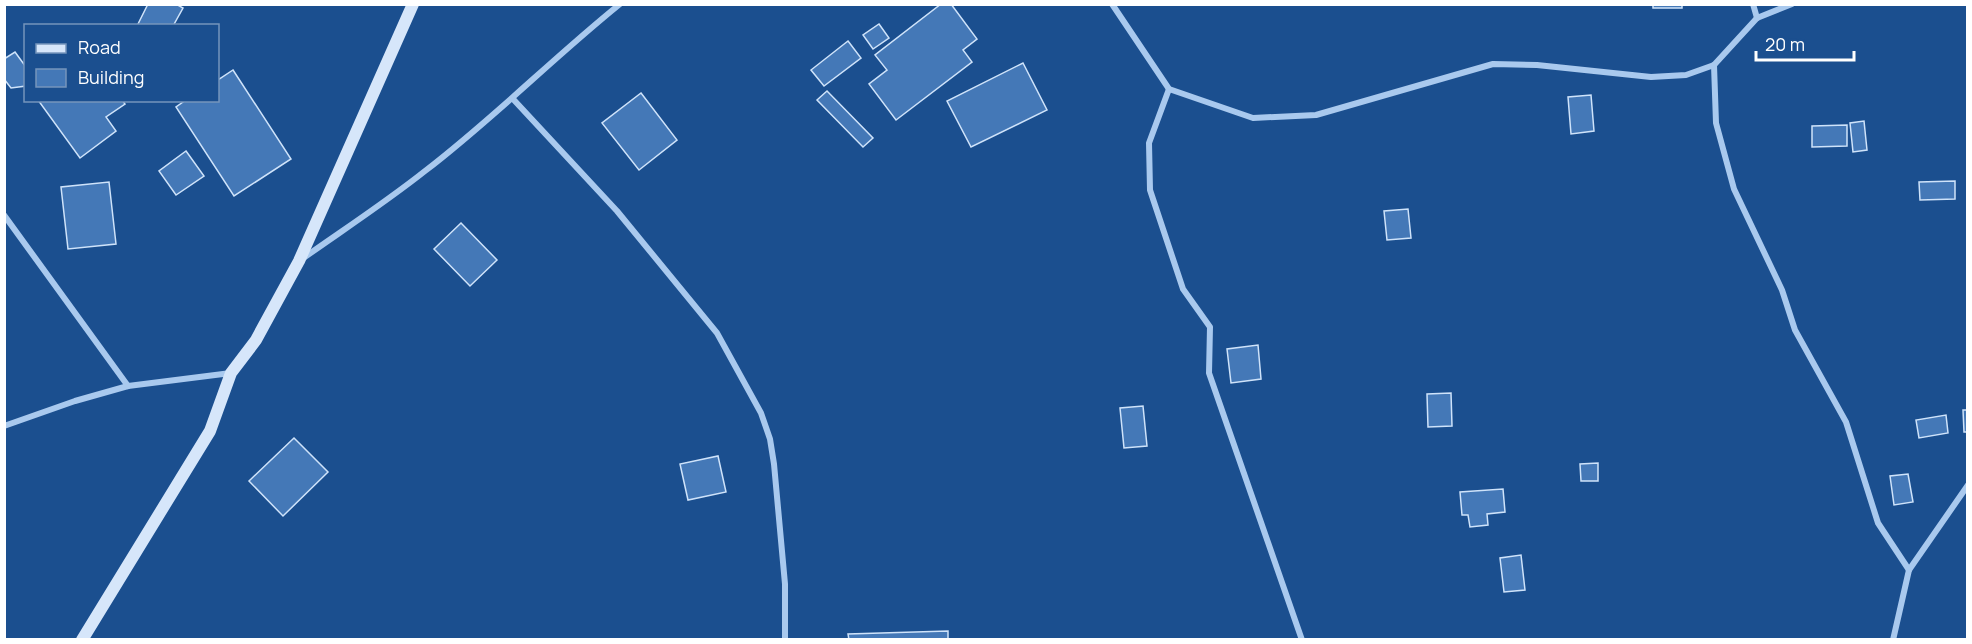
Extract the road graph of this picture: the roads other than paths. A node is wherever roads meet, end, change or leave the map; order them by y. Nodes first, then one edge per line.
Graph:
1 (413, 4) edge
2 (620, 4) edge
3 (1112, 4) edge
4 (1753, 4) edge
5 (1792, 4) edge
6 (1757, 18) junction
7 (1714, 65) junction
8 (1169, 89) junction
9 (513, 99) junction
10 (4, 215) edge
11 (299, 261) junction
12 (231, 373) junction
13 (128, 386) junction
14 (4, 426) edge
15 (1968, 485) edge
16 (1909, 570) junction
17 (82, 639) edge
18 (785, 639) edge
19 (1302, 639) edge
20 (1893, 639) edge

1 - 11 street
2 - 9 street
3 - 8 street
4 - 6 street
5 - 6 street
6 - 7 street
7 - 8 street
7 - 16 street
8 - 19 street
9 - 11 street
9 - 18 street
10 - 13 street
11 - 12 street
12 - 13 street
12 - 17 street
13 - 14 street
15 - 16 street
16 - 20 street

